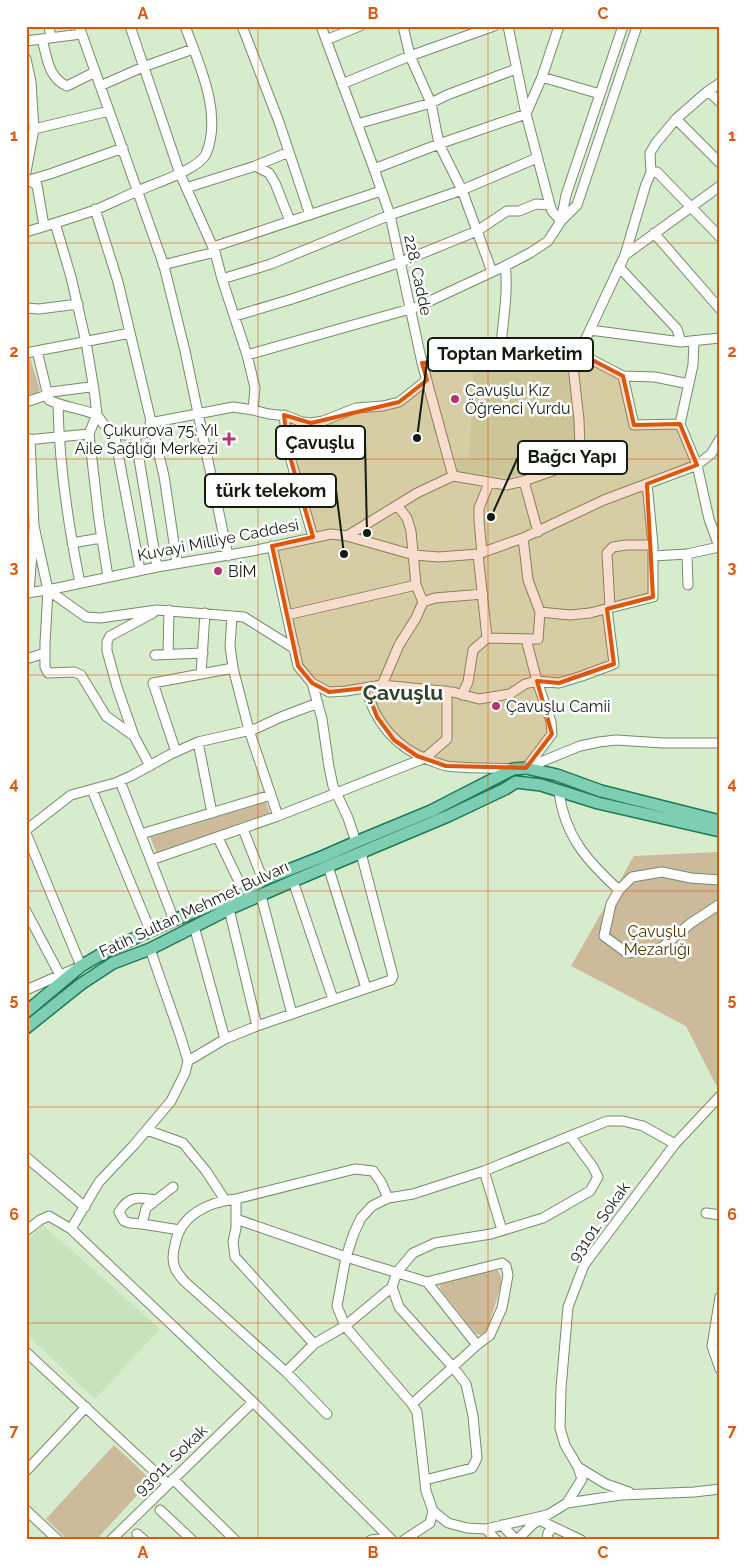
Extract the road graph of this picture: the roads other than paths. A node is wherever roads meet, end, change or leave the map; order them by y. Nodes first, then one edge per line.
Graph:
1 (49, 26) edge
2 (130, 26) edge
3 (185, 26) edge
4 (242, 26) edge
5 (320, 26) edge
6 (360, 26) edge
7 (403, 26) edge
8 (494, 26) edge
9 (508, 26) edge
10 (559, 26) edge
11 (623, 26) edge
12 (637, 26) edge
13 (80, 30) edge
14 (46, 38) junction
15 (326, 40) junction
16 (26, 41) edge
17 (193, 49) junction
18 (410, 56) junction
19 (26, 59) edge
20 (143, 67) junction
21 (516, 69) junction
22 (95, 72) junction
23 (542, 77) junction
24 (720, 83) edge
25 (342, 84) junction
26 (100, 86) junction
27 (708, 91) junction
28 (600, 94) junction
29 (720, 102) edge
30 (431, 103) junction
31 (109, 111) junction
32 (526, 114) junction
33 (676, 119) junction
34 (357, 124) junction
35 (34, 129) junction
36 (439, 144) junction
37 (123, 148) junction
38 (289, 152) junction
39 (537, 158) junction
40 (720, 163) edge
41 (255, 166) junction
42 (374, 169) junction
43 (651, 173) junction
44 (180, 174) junction
45 (27, 178) edge
46 (720, 186) edge
47 (186, 188) junction
48 (381, 190) junction
49 (462, 190) junction
50 (138, 191) junction
51 (550, 205) junction
52 (691, 207) junction
53 (95, 210) junction
54 (310, 215) junction
55 (390, 215) junction
56 (290, 221) junction
57 (561, 221) junction
58 (55, 223) junction
59 (44, 226) junction
60 (477, 231) junction
61 (26, 232) edge
62 (654, 234) junction
63 (720, 237) edge
64 (214, 250) junction
65 (625, 255) junction
66 (401, 262) junction
67 (163, 265) junction
68 (505, 266) junction
69 (619, 267) junction
70 (492, 272) junction
71 (222, 279) junction
72 (78, 304) junction
73 (26, 308) edge
74 (410, 308) junction
75 (720, 309) edge
76 (235, 316) junction
77 (590, 330) junction
78 (130, 333) junction
79 (720, 338) edge
80 (694, 341) junction
81 (86, 342) junction
82 (682, 342) junction
83 (37, 351) junction
84 (26, 353) edge
85 (579, 353) junction
86 (500, 354) junction
87 (247, 355) junction
88 (422, 363) junction
89 (623, 376) junction
90 (426, 380) junction
91 (689, 384) junction
92 (94, 390) junction
93 (48, 395) junction
94 (26, 402) edge
95 (58, 404) junction
96 (253, 410) junction
97 (198, 413) junction
98 (96, 414) junction
99 (284, 416) junction
100 (680, 424) junction
101 (151, 427) junction
102 (114, 432) junction
103 (89, 434) junction
104 (135, 435) junction
105 (59, 437) junction
106 (720, 439) edge
107 (28, 440) edge
108 (697, 465) junction
109 (453, 476) junction
110 (524, 482) junction
111 (489, 483) junction
112 (646, 484) junction
113 (397, 505) junction
114 (34, 526) junction
115 (538, 532) junction
116 (347, 536) junction
117 (313, 537) junction
118 (101, 538) junction
119 (523, 538) junction
120 (72, 543) junction
121 (653, 545) junction
122 (272, 546) junction
123 (719, 548) edge
124 (480, 553) junction
125 (687, 554) junction
126 (414, 555) junction
127 (228, 556) junction
128 (653, 556) junction
129 (177, 563) junction
130 (157, 567) junction
131 (140, 570) junction
132 (108, 577) junction
133 (80, 583) junction
134 (416, 585) junction
135 (688, 586) dead end
136 (48, 590) junction
137 (28, 593) edge
138 (483, 594) junction
139 (423, 602) junction
140 (609, 609) junction
141 (157, 610) junction
142 (169, 610) junction
143 (540, 612) junction
144 (205, 613) junction
145 (287, 615) junction
146 (232, 616) junction
147 (486, 638) junction
148 (526, 639) junction
149 (295, 649) junction
150 (45, 653) junction
151 (202, 653) junction
152 (168, 654) junction
153 (156, 655) dead end
154 (26, 660) edge
155 (233, 668) junction
156 (201, 674) junction
157 (537, 681) junction
158 (312, 683) junction
159 (382, 685) junction
160 (366, 688) junction
161 (447, 691) junction
162 (462, 695) junction
163 (318, 703) junction
164 (249, 730) junction
165 (134, 736) junction
166 (198, 742) junction
167 (720, 744) edge
168 (176, 752) junction
169 (425, 758) junction
170 (150, 766) junction
171 (526, 768) junction
172 (512, 769) junction
173 (120, 781) junction
174 (92, 790) junction
175 (559, 791) junction
176 (337, 794) junction
177 (271, 795) junction
178 (212, 813) junction
179 (278, 816) junction
180 (720, 821) edge
181 (244, 829) junction
182 (26, 830) edge
183 (720, 831) edge
184 (26, 834) edge
185 (141, 834) junction
186 (218, 838) junction
187 (356, 842) junction
188 (361, 853) junction
189 (35, 854) junction
190 (26, 860) edge
191 (151, 860) junction
192 (328, 866) junction
193 (263, 880) junction
194 (720, 880) edge
195 (294, 881) junction
196 (619, 890) junction
197 (244, 892) junction
198 (261, 896) junction
199 (720, 904) edge
200 (229, 909) junction
201 (26, 911) edge
202 (174, 920) junction
203 (194, 926) junction
204 (150, 930) junction
205 (150, 949) junction
206 (81, 966) junction
207 (60, 975) junction
208 (366, 988) junction
209 (26, 990) edge
210 (333, 999) junction
211 (26, 1012) edge
212 (292, 1014) junction
213 (257, 1026) junction
214 (26, 1028) edge
215 (225, 1039) junction
216 (188, 1061) junction
217 (720, 1096) edge
218 (147, 1130) junction
219 (570, 1136) junction
220 (675, 1144) junction
221 (26, 1157) edge
222 (484, 1171) junction
223 (173, 1187) dead end
224 (388, 1198) junction
225 (236, 1199) junction
226 (156, 1200) junction
227 (225, 1200) junction
228 (84, 1207) junction
229 (706, 1213) dead end
230 (720, 1215) edge
231 (236, 1219) junction
232 (142, 1224) junction
233 (71, 1229) junction
234 (180, 1230) junction
235 (502, 1230) junction
236 (26, 1231) edge
237 (346, 1257) junction
238 (397, 1272) junction
239 (428, 1282) junction
240 (392, 1287) junction
241 (720, 1297) edge
242 (345, 1326) junction
243 (314, 1344) junction
244 (477, 1345) junction
245 (26, 1352) edge
246 (453, 1367) junction
247 (720, 1369) edge
248 (286, 1372) junction
249 (253, 1402) junction
250 (412, 1404) junction
251 (86, 1407) junction
252 (327, 1414) dead end
253 (578, 1467) junction
254 (26, 1471) edge
255 (425, 1480) junction
256 (171, 1482) junction
257 (720, 1489) edge
258 (637, 1494) junction
259 (567, 1503) junction
260 (26, 1510) edge
261 (160, 1510) dead end
262 (433, 1511) junction
263 (543, 1517) junction
264 (502, 1525) junction
265 (553, 1526) junction
266 (486, 1529) junction
267 (390, 1539) edge
268 (58, 1540) edge
269 (110, 1540) edge
270 (192, 1540) edge
271 (235, 1540) edge
272 (371, 1540) edge
273 (404, 1540) edge
274 (496, 1540) edge
275 (517, 1540) edge
276 (547, 1540) edge
277 (581, 1540) edge

1 - 14 street
2 - 20 street
3 - 17 street
4 - 38 street
5 - 15 street, 228. Cadde
6 - 15 street
7 - 18 street
8 - 18 street
9 - 21 street
10 - 23 street
11 - 28 street
12 - 57 street
13 - 14 street
13 - 22 street
14 - 16 street
14 - 22 street
15 - 25 street, 228. Cadde
17 - 20 street
17 - 44 street
18 - 25 street
18 - 30 street
19 - 35 street
20 - 26 street
20 - 44 street
21 - 30 street
21 - 32 street
22 - 26 street
23 - 28 street
23 - 32 street
24 - 27 street
25 - 34 street, 228. Cadde
26 - 31 street
27 - 29 street
27 - 33 street
28 - 57 street
30 - 34 street
30 - 36 street
31 - 35 street
31 - 37 street
32 - 36 street
32 - 39 street
33 - 40 street
33 - 43 street
34 - 42 street, 228. Cadde
35 - 45 street
36 - 42 street
36 - 49 street
37 - 45 street
37 - 50 street
38 - 41 street
38 - 54 street
39 - 49 street
39 - 51 street
41 - 47 street
41 - 56 street
42 - 48 street, 228. Cadde
43 - 52 street
43 - 65 street
44 - 47 street
44 - 50 street
45 - 59 street
46 - 52 street
47 - 64 street
48 - 54 street
48 - 55 street, 228. Cadde
49 - 55 street
49 - 60 street
50 - 53 street
50 - 67 street
51 - 57 street
51 - 60 street
52 - 62 street
52 - 63 street
53 - 58 street
53 - 78 street
54 - 56 street
55 - 66 street, 228. Cadde
55 - 71 street
56 - 64 street
57 - 68 street
58 - 59 street
58 - 72 street
59 - 61 street
60 - 66 street
60 - 70 street
62 - 65 street
62 - 75 street
64 - 67 street
64 - 71 street
65 - 69 street
66 - 74 street, 228. Cadde
66 - 76 street
67 - 97 street
68 - 70 street
68 - 86 street
69 - 77 street
69 - 82 street
70 - 74 street
71 - 76 street
72 - 73 street
72 - 81 street
74 - 87 street
74 - 88 street, 228. Cadde
76 - 87 street
77 - 82 street
77 - 85 street
78 - 81 street
78 - 101 street
79 - 80 street
80 - 82 street
80 - 91 street
81 - 83 street
81 - 92 street
83 - 84 street
83 - 93 street
85 - 86 street
85 - 89 street
85 - 110 street
86 - 88 street
87 - 96 street
88 - 90 street, 228. Cadde
89 - 91 street
89 - 100 street
90 - 99 street
90 - 109 street, 228. Cadde
91 - 100 street
92 - 93 street
92 - 98 street
93 - 94 street
93 - 95 street
95 - 98 street
95 - 105 street
96 - 97 street
96 - 99 street
97 - 101 street
97 - 127 street
98 - 102 street
98 - 103 street
99 - 117 street
100 - 108 street
101 - 104 street
101 - 129 street
102 - 104 street
102 - 131 street
103 - 105 street
103 - 118 street
104 - 130 street
105 - 107 street
105 - 120 street
106 - 108 street
107 - 114 street
108 - 112 street, Kuvayi Milliye Caddesi
108 - 123 street
109 - 111 street
109 - 113 street
110 - 111 street
110 - 115 street
111 - 124 street
112 - 115 street, Kuvayi Milliye Caddesi
112 - 121 street
113 - 116 street
113 - 126 street
114 - 136 street
114 - 137 street
115 - 119 street, Kuvayi Milliye Caddesi
116 - 117 street, Kuvayi Milliye Caddesi
116 - 126 street, Kuvayi Milliye Caddesi
117 - 122 street, Kuvayi Milliye Caddesi
118 - 120 street
118 - 132 street
119 - 124 street, Kuvayi Milliye Caddesi
119 - 143 street
120 - 133 street
121 - 128 street
121 - 140 street
122 - 127 street, Kuvayi Milliye Caddesi
122 - 145 street
123 - 125 street
124 - 126 street, Kuvayi Milliye Caddesi
124 - 138 street
125 - 128 street
125 - 135 street
126 - 134 street
127 - 129 street, Kuvayi Milliye Caddesi
128 - 140 street
129 - 130 street, Kuvayi Milliye Caddesi
130 - 131 street, Kuvayi Milliye Caddesi
131 - 132 street, Kuvayi Milliye Caddesi
132 - 133 street, Kuvayi Milliye Caddesi
133 - 136 street, Kuvayi Milliye Caddesi
134 - 139 street
134 - 145 street
136 - 137 street, Kuvayi Milliye Caddesi
136 - 141 street
136 - 150 street
138 - 139 street
138 - 147 street
139 - 159 street
140 - 143 street
140 - 157 street
141 - 142 street
141 - 165 street
142 - 144 street
142 - 152 street
143 - 148 street
144 - 146 street
144 - 151 street
145 - 149 street
146 - 149 street
146 - 155 street
147 - 148 street
147 - 162 street
148 - 157 street
149 - 158 street
150 - 154 street
150 - 165 street
151 - 152 street
151 - 156 street
152 - 153 street
155 - 156 street
155 - 164 street
156 - 168 street
157 - 162 street
157 - 171 street
158 - 160 street
158 - 163 street
159 - 160 street
159 - 161 street
160 - 169 street
161 - 162 street
161 - 169 street
163 - 164 street
163 - 176 street
164 - 166 street
164 - 177 street
165 - 170 street
166 - 168 street
166 - 178 street
167 - 171 street
168 - 170 street
169 - 172 street
169 - 176 street
170 - 173 street
171 - 172 main road
171 - 180 main road
172 - 187 main road, Fatih Sultan Mehmet Bulvarı
173 - 174 street
173 - 185 street
174 - 182 street
174 - 204 street
175 - 183 main road, Fatih Sultan Mehmet Bulvarı
175 - 188 main road, Fatih Sultan Mehmet Bulvarı
175 - 196 street
176 - 179 street
176 - 187 street
177 - 178 street
177 - 179 street
178 - 185 street
179 - 181 street
181 - 186 street
181 - 193 street
184 - 189 street
185 - 191 street
186 - 191 street
186 - 197 street
187 - 193 main road, Fatih Sultan Mehmet Bulvarı
188 - 192 main road, Fatih Sultan Mehmet Bulvarı
188 - 208 street
189 - 190 street
189 - 206 street
191 - 202 street
192 - 195 main road, Fatih Sultan Mehmet Bulvarı
192 - 208 street
193 - 197 main road, Fatih Sultan Mehmet Bulvarı
194 - 196 street
195 - 198 main road, Fatih Sultan Mehmet Bulvarı
195 - 210 street
196 - 199 street
197 - 202 main road, Fatih Sultan Mehmet Bulvarı
198 - 200 main road, Fatih Sultan Mehmet Bulvarı
198 - 212 street
200 - 203 main road, Fatih Sultan Mehmet Bulvarı
200 - 213 street
201 - 207 street
202 - 204 main road, Fatih Sultan Mehmet Bulvarı
203 - 205 main road, Fatih Sultan Mehmet Bulvarı
203 - 215 street
204 - 206 main road, Fatih Sultan Mehmet Bulvarı
205 - 214 main road, Fatih Sultan Mehmet Bulvarı
205 - 216 street
206 - 207 street
206 - 211 main road, Fatih Sultan Mehmet Bulvarı
207 - 209 street
208 - 210 street
210 - 212 street
212 - 213 street
213 - 215 street
215 - 216 street
216 - 218 street
217 - 220 street, 93101. Sokak
218 - 227 street
218 - 228 street
219 - 220 street
219 - 222 street
219 - 235 street
220 - 253 street, 93101. Sokak
221 - 228 street
222 - 224 street
222 - 235 street
223 - 226 street
224 - 225 street
224 - 237 street
225 - 227 street
225 - 231 street
226 - 232 street
226 - 232 street
227 - 234 street
228 - 233 street
229 - 230 street
231 - 237 street
231 - 243 street
232 - 234 street
233 - 236 street
233 - 249 street
234 - 248 street
235 - 238 street
237 - 238 street
237 - 242 street
238 - 239 street
238 - 240 street
239 - 244 street
239 - 244 street
240 - 242 street
240 - 246 street
241 - 247 street
242 - 243 street
242 - 250 street
243 - 248 street
244 - 246 street
245 - 251 street
246 - 250 street
246 - 255 street
248 - 252 street
249 - 256 street, 93011. Sokak
249 - 267 street
250 - 255 street
251 - 254 street
251 - 256 street
253 - 258 street
253 - 259 street
255 - 262 street
256 - 269 street, 93011. Sokak
256 - 271 street
257 - 258 street
258 - 259 street
259 - 263 street
260 - 268 street
261 - 270 street
262 - 266 street
262 - 273 street
263 - 264 street
263 - 265 street
263 - 275 street
264 - 266 street
264 - 275 street
265 - 276 street
265 - 277 street
266 - 274 street
267 - 272 street

